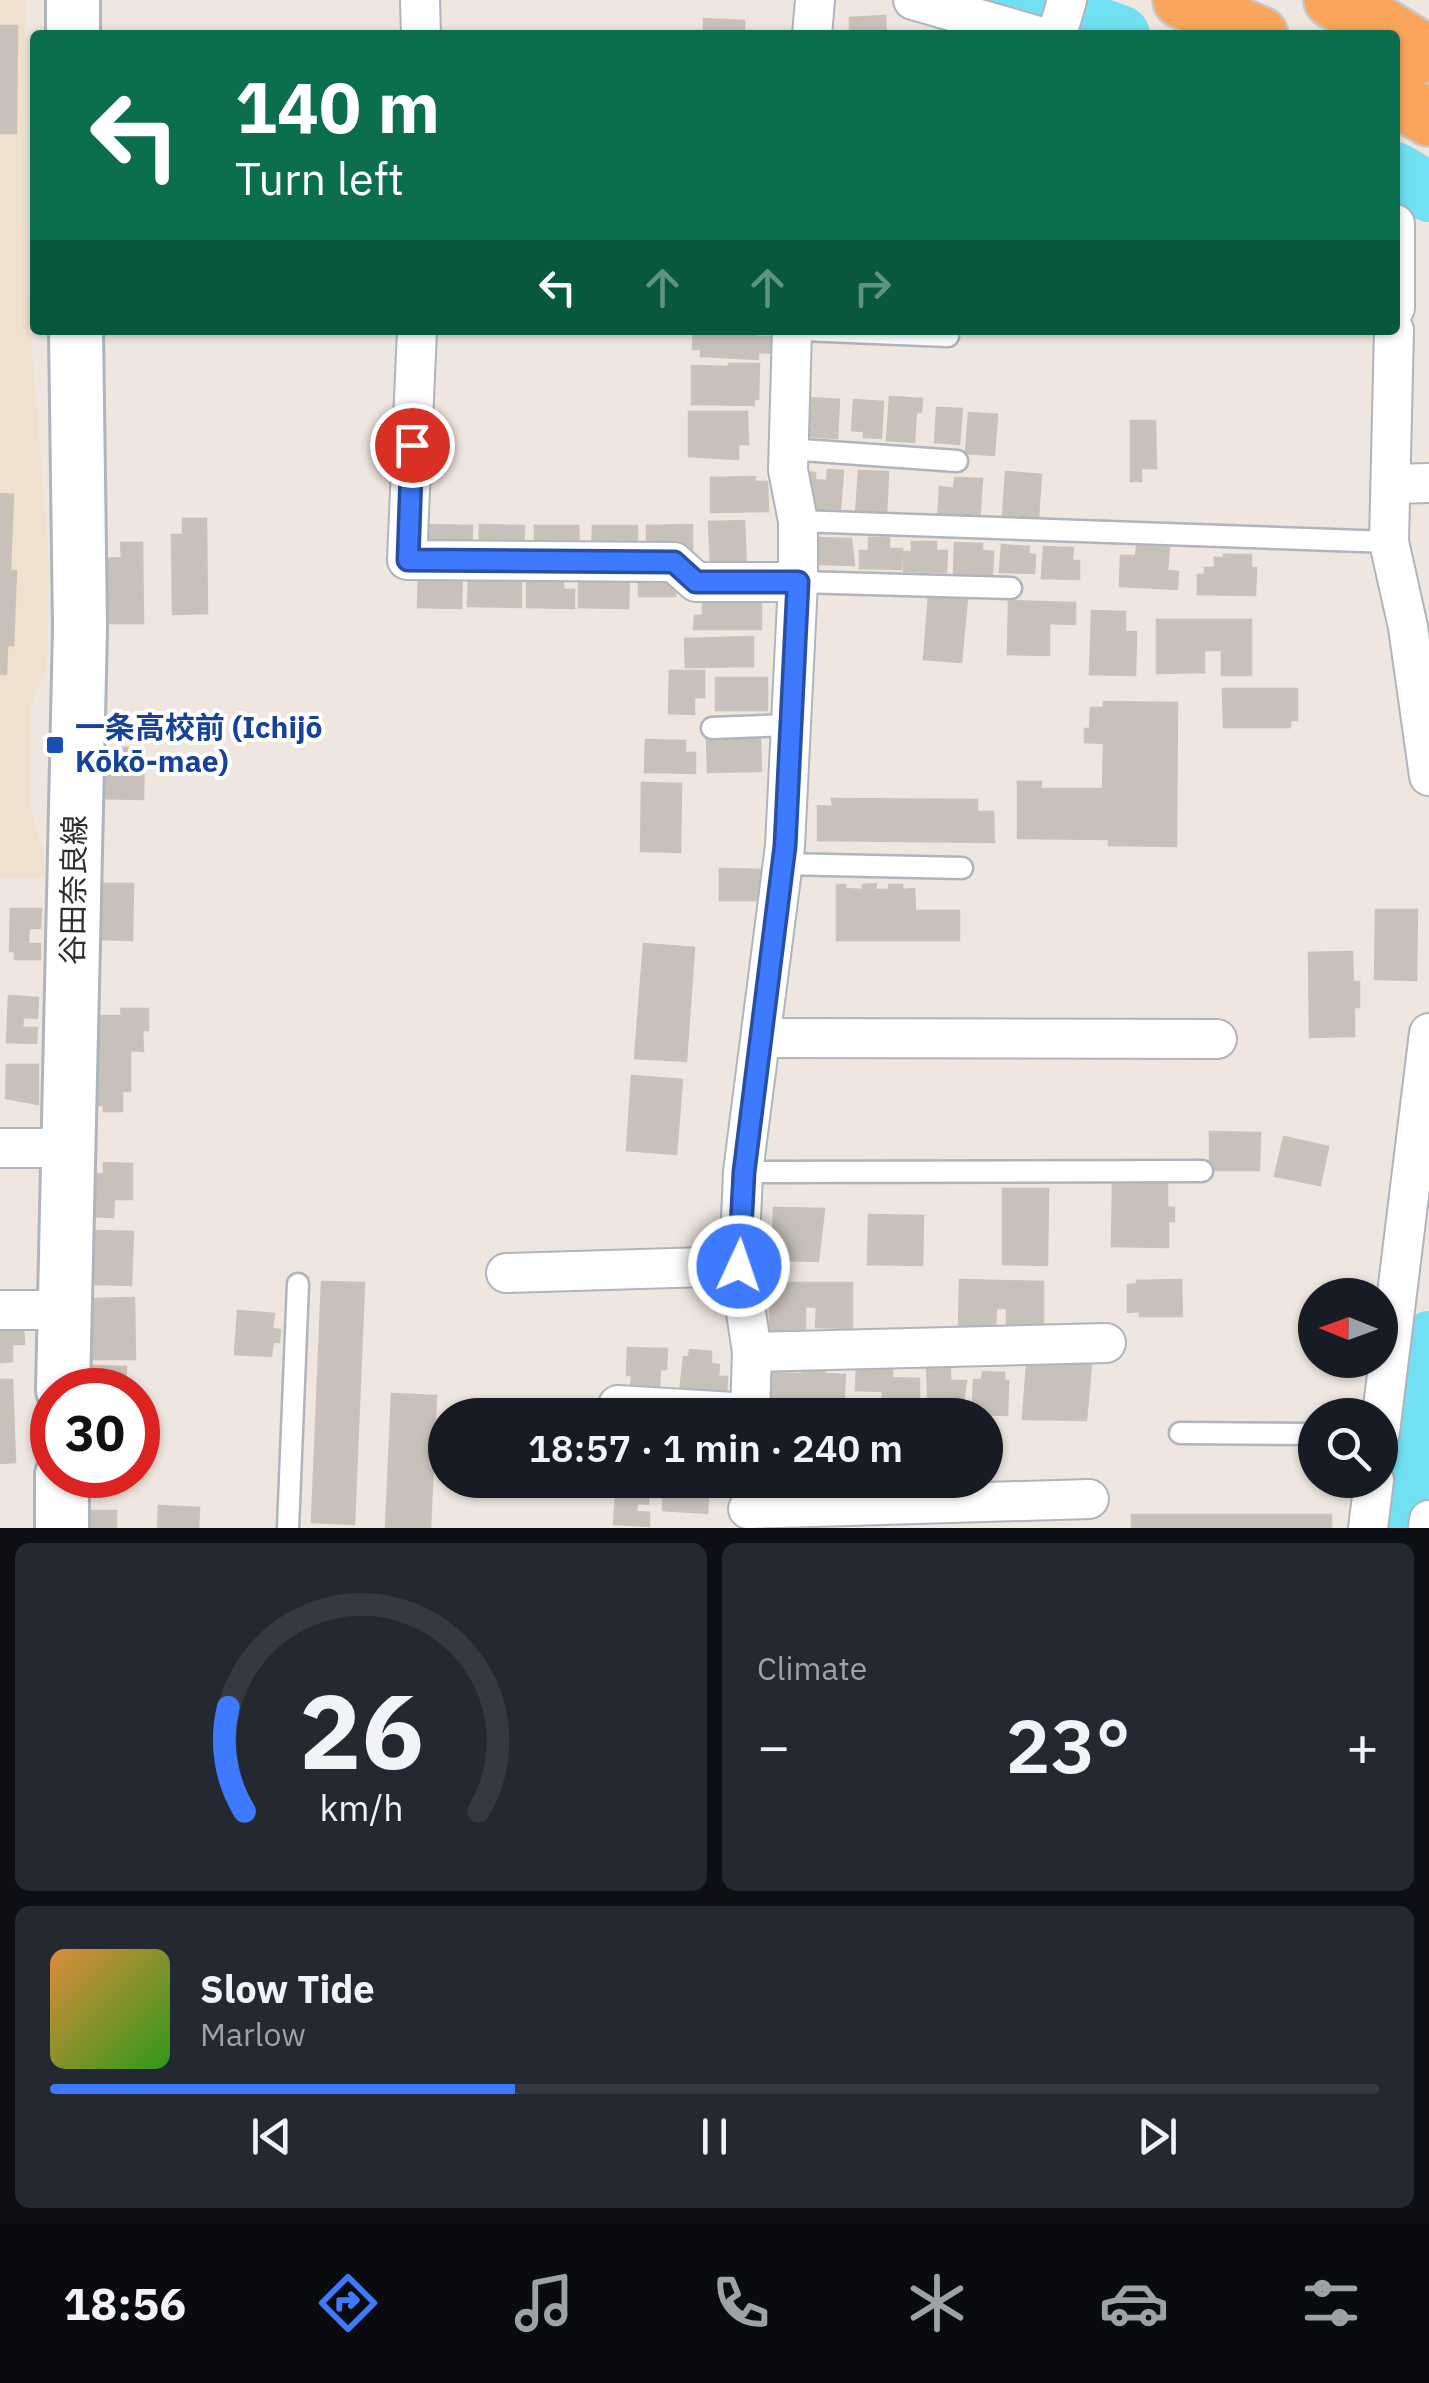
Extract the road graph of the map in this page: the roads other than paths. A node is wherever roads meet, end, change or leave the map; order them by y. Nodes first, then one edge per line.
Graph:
1 (73, 0) edge
2 (420, 0) edge
3 (815, 0) edge
4 (913, 0) edge
5 (1181, 0) edge
6 (1332, 0) edge
7 (1054, 25) edge
8 (73, 30) edge
9 (421, 30) edge
10 (812, 30) edge
11 (1249, 30) edge
12 (1390, 30) edge
13 (1400, 36) edge
14 (1429, 55) edge
15 (1400, 100) edge
16 (1429, 118) edge
17 (76, 335) edge
18 (417, 335) edge
19 (792, 335) edge
20 (924, 335) edge
21 (1394, 335) edge
22 (948, 336) dead end
23 (788, 450) junction
24 (957, 461) dead end
25 (1404, 484) edge
26 (798, 521) junction
27 (1389, 542) junction
28 (798, 582) junction
29 (1011, 588) dead end
30 (791, 726) junction
31 (712, 728) dead end
32 (1429, 776) edge
33 (783, 864) junction
34 (962, 868) dead end
35 (1429, 1032) edge
36 (760, 1038) junction
37 (1217, 1039) dead end
38 (0, 1148) edge
39 (67, 1148) junction
40 (1202, 1171) dead end
41 (744, 1172) junction
42 (739, 1266) junction
43 (1415, 1269) edge
44 (506, 1273) dead end
45 (298, 1284) dead end
46 (0, 1310) edge
47 (64, 1310) junction
48 (1106, 1344) dead end
49 (752, 1352) junction
50 (63, 1368) edge
51 (751, 1398) edge
52 (1387, 1398) edge
53 (1180, 1433) dead end
54 (1298, 1434) edge
55 (62, 1498) edge
56 (1372, 1498) edge
57 (1089, 1499) dead end
58 (748, 1506) edge
59 (1429, 1520) edge
60 (62, 1528) edge
61 (288, 1528) edge
62 (1368, 1528) edge
63 (1428, 1528) edge

1 - 8 main road
2 - 9 street
3 - 10 street
4 - 7 street
5 - 11 highway
6 - 12 highway
13 - 14 highway
15 - 16 highway
17 - 39 main road, 谷田奈良線
18 - 28 street
19 - 23 street
20 - 22 lane
21 - 25 street
23 - 24 lane
23 - 26 street
25 - 27 street
26 - 27 lane
26 - 28 street
27 - 32 street
28 - 29 lane
28 - 30 street
30 - 31 lane
30 - 33 street
33 - 34 lane
33 - 36 street
35 - 43 street
36 - 37 street
36 - 41 street
38 - 39 street
39 - 47 main road, 谷田奈良線
40 - 41 lane
41 - 42 street
42 - 44 street
42 - 49 street
43 - 52 street
45 - 61 lane
46 - 47 street
47 - 50 main road, 谷田奈良線
48 - 49 street
49 - 51 street
53 - 54 lane
55 - 60 main road
56 - 62 street
57 - 58 street
59 - 63 street

